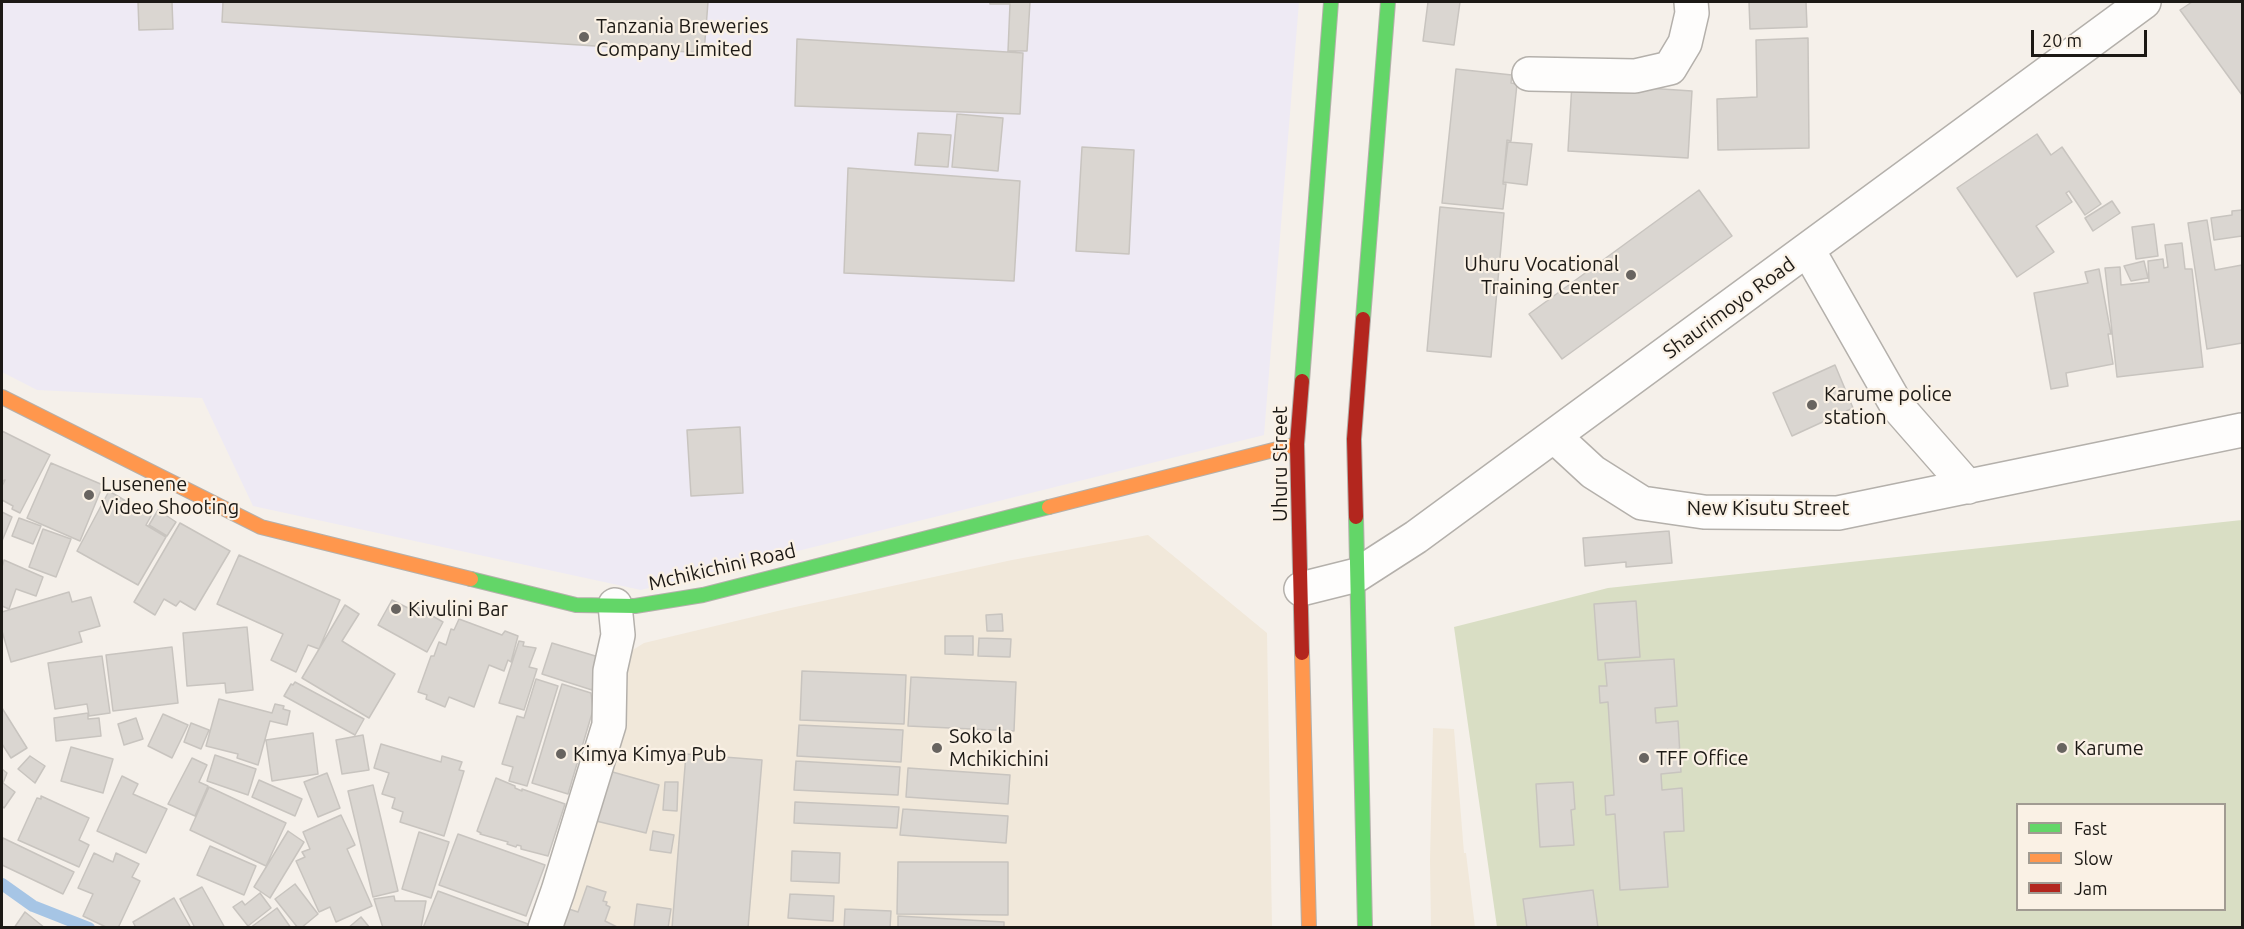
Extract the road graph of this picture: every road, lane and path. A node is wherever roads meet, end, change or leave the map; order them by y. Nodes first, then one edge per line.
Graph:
1 (1330, 2) edge
2 (1388, 2) edge
3 (1691, 2) edge
4 (2144, 2) edge
5 (1529, 74) dead end
6 (1808, 250) junction
7 (2, 397) edge
8 (2242, 430) edge
9 (1554, 436) junction
10 (1297, 444) junction
11 (1968, 487) junction
12 (1357, 574) junction
13 (1301, 589) junction
14 (615, 605) junction
15 (545, 927) edge
16 (1309, 927) edge
17 (1365, 927) edge

1 - 10 main road, Uhuru Street
2 - 12 main road
3 - 5 street
4 - 6 street, Shaurimoyo Road
6 - 9 street, Shaurimoyo Road
6 - 11 street
7 - 14 main road, Mchikichini Road
8 - 11 street, New Kisutu Street
9 - 11 street, New Kisutu Street
9 - 12 street, Shaurimoyo Road
10 - 13 main road, Uhuru Street
10 - 14 main road, Mchikichini Road
12 - 13 street, Shaurimoyo Road
12 - 17 main road
13 - 16 main road, Uhuru Street
14 - 15 street

